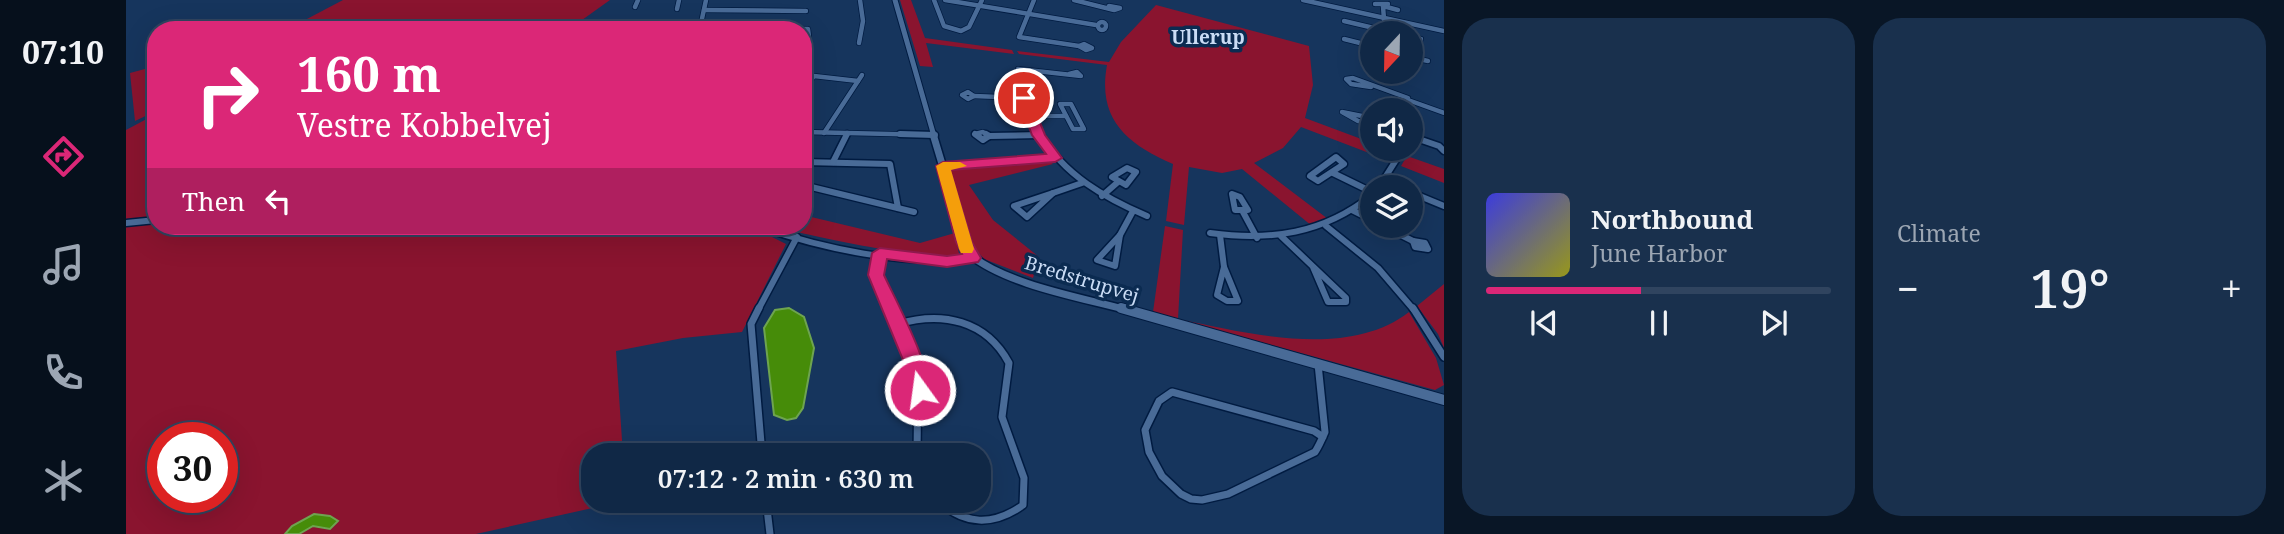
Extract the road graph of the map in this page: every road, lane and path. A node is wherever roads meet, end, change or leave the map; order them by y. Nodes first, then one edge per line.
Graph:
1 (638, 0) edge
2 (680, 0) edge
3 (706, 0) edge
4 (860, 0) edge
5 (895, 0) edge
6 (934, 0) edge
7 (945, 0) edge
8 (1034, 0) edge
9 (1074, 0) edge
10 (1303, 0) edge
11 (980, 3) edge
12 (1109, 6) dead end
13 (1383, 6) dead end
14 (635, 7) dead end
15 (677, 9) dead end
16 (704, 10) junction
17 (806, 11) dead end
18 (1028, 14) junction
19 (1384, 18) junction
20 (702, 21) edge
21 (1344, 21) dead end
22 (1384, 21) edge
23 (1096, 25) dead end
24 (1360, 25) edge
25 (1444, 31) edge
26 (1344, 39) dead end
27 (859, 43) dead end
28 (1360, 43) edge
29 (1079, 46) dead end
30 (1423, 60) edge
31 (1428, 61) dead end
32 (1069, 74) dead end
33 (862, 75) dead end
34 (812, 79) edge
35 (858, 81) junction
36 (1371, 87) dead end
37 (974, 96) dead end
38 (1408, 97) joint
39 (1024, 98) junction
40 (1443, 111) edge
41 (1030, 116) junction
42 (1066, 116) junction
43 (812, 132) edge
44 (824, 133) junction
45 (848, 134) junction
46 (934, 135) junction
47 (1038, 135) junction
48 (989, 136) dead end
49 (1423, 140) edge
50 (1441, 145) edge
51 (1444, 151) edge
52 (1055, 158) junction
53 (812, 162) edge
54 (833, 162) junction
55 (943, 166) junction
56 (1333, 173) junction
57 (1118, 182) dead end
58 (1082, 183) junction
59 (812, 187) edge
60 (1360, 187) edge
61 (1054, 193) junction
62 (1102, 196) junction
63 (1423, 197) edge
64 (1360, 203) edge
65 (1444, 206) edge
66 (898, 208) junction
67 (1352, 210) junction
68 (1133, 211) junction
69 (914, 212) dead end
70 (1243, 212) dead end
71 (1360, 214) edge
72 (1147, 216) dead end
73 (147, 221) edge
74 (126, 223) edge
75 (1326, 226) junction
76 (1210, 233) dead end
77 (790, 235) edge
78 (1120, 235) junction
79 (1220, 235) junction
80 (1281, 236) junction
81 (797, 237) junction
82 (1257, 238) junction
83 (1407, 238) edge
84 (1413, 241) dead end
85 (880, 253) junction
86 (973, 258) junction
87 (1224, 267) junction
88 (1312, 267) junction
89 (898, 324) junction
90 (1444, 358) edge
91 (1318, 364) junction
92 (1444, 400) edge
93 (1323, 437) junction
94 (761, 443) edge
95 (918, 443) edge
96 (768, 513) edge
97 (956, 513) edge
98 (770, 534) edge

1 - 14 street
2 - 15 street
3 - 16 street
4 - 27 street
5 - 46 street
6 - 11 street
7 - 11 street
8 - 18 street
9 - 12 street
10 - 19 street
11 - 18 street
13 - 19 street
16 - 17 street
16 - 20 street
18 - 23 street
18 - 29 street
19 - 22 street
19 - 25 street
21 - 24 street
26 - 28 street
30 - 31 street
32 - 39 street
33 - 35 street
34 - 35 street
35 - 44 street
36 - 38 street
37 - 39 street
38 - 40 street
39 - 41 street
41 - 42 street
41 - 47 street
42 - 42 street
43 - 44 street
44 - 45 street
45 - 46 street
45 - 54 street
46 - 55 street
47 - 48 street
47 - 52 street
49 - 50 street
50 - 51 street
52 - 55 street
52 - 58 street
53 - 54 street
54 - 66 street
55 - 86 street
56 - 56 street
56 - 60 street
57 - 62 street
58 - 61 street
58 - 62 street
59 - 66 street
61 - 61 street
62 - 68 street
63 - 65 street
64 - 67 street
66 - 69 street
67 - 71 street
67 - 75 street
68 - 72 street
68 - 78 street
70 - 82 street
73 - 74 street
75 - 80 street
75 - 90 street
76 - 79 street
77 - 81 street
78 - 78 street
79 - 82 street
79 - 87 street
80 - 82 street
80 - 88 street
81 - 85 street
81 - 94 street
83 - 84 street
85 - 86 street
85 - 89 street
86 - 91 street, Bredstrupvej
87 - 87 street
88 - 88 street
89 - 95 street
89 - 97 street
91 - 92 street, Bredstrupvej
91 - 93 street
93 - 93 street
96 - 98 street

